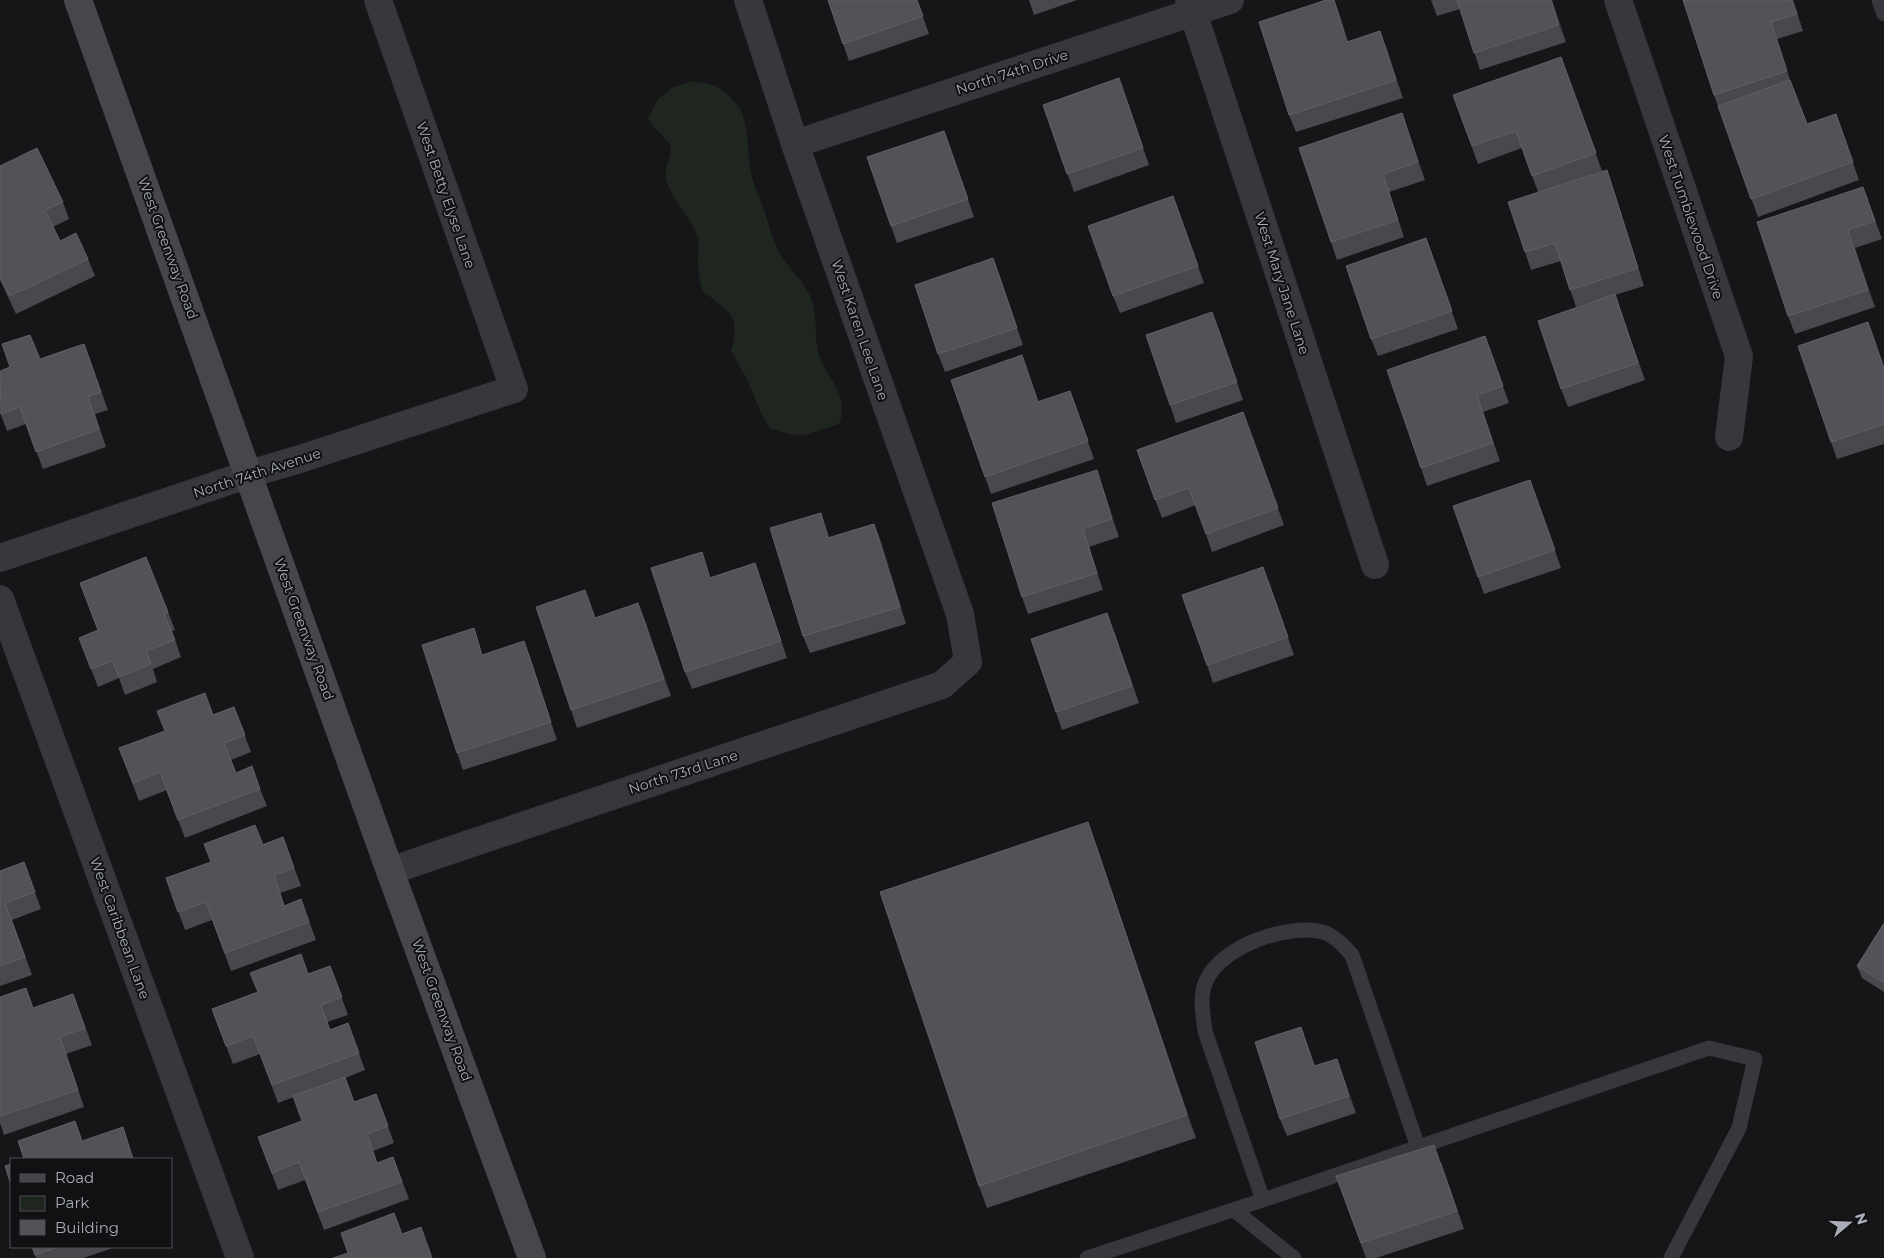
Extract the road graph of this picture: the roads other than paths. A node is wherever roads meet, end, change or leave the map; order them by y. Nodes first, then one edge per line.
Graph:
1 (78, 0) edge
2 (378, 0) edge
3 (748, 0) edge
4 (1230, 0) edge
5 (1618, 0) edge
6 (1879, 0) edge
7 (1191, 6) edge
8 (1884, 14) edge
9 (795, 144) junction
10 (514, 389) joint
11 (1728, 437) dead end
12 (249, 474) junction
13 (0, 558) edge
14 (1375, 566) dead end
15 (0, 599) edge
16 (968, 662) joint
17 (390, 871) junction
18 (1418, 1147) junction
19 (1263, 1200) junction
20 (1234, 1210) junction
21 (240, 1258) edge
22 (532, 1258) edge
23 (1087, 1258) edge
24 (1294, 1258) edge
25 (1671, 1258) edge

1 - 12 street, West Greenway Road
2 - 10 street, West Betty Elyse Lane
3 - 9 street, West Karen Lee Lane
4 - 7 street, North 74th Drive
5 - 11 street, West Tumblewood Drive
6 - 8 lane
7 - 9 street, North 74th Drive
7 - 14 street, West Mary Jane Lane
9 - 16 street, West Karen Lee Lane
10 - 12 street, North 74th Avenue
12 - 13 street, North 74th Avenue
12 - 17 street, West Greenway Road
15 - 21 street, West Caribbean Lane
16 - 17 street, North 73rd Lane
17 - 22 street, West Greenway Road
18 - 19 lane
18 - 19 lane
18 - 25 lane
19 - 20 lane
20 - 23 lane
20 - 24 lane

